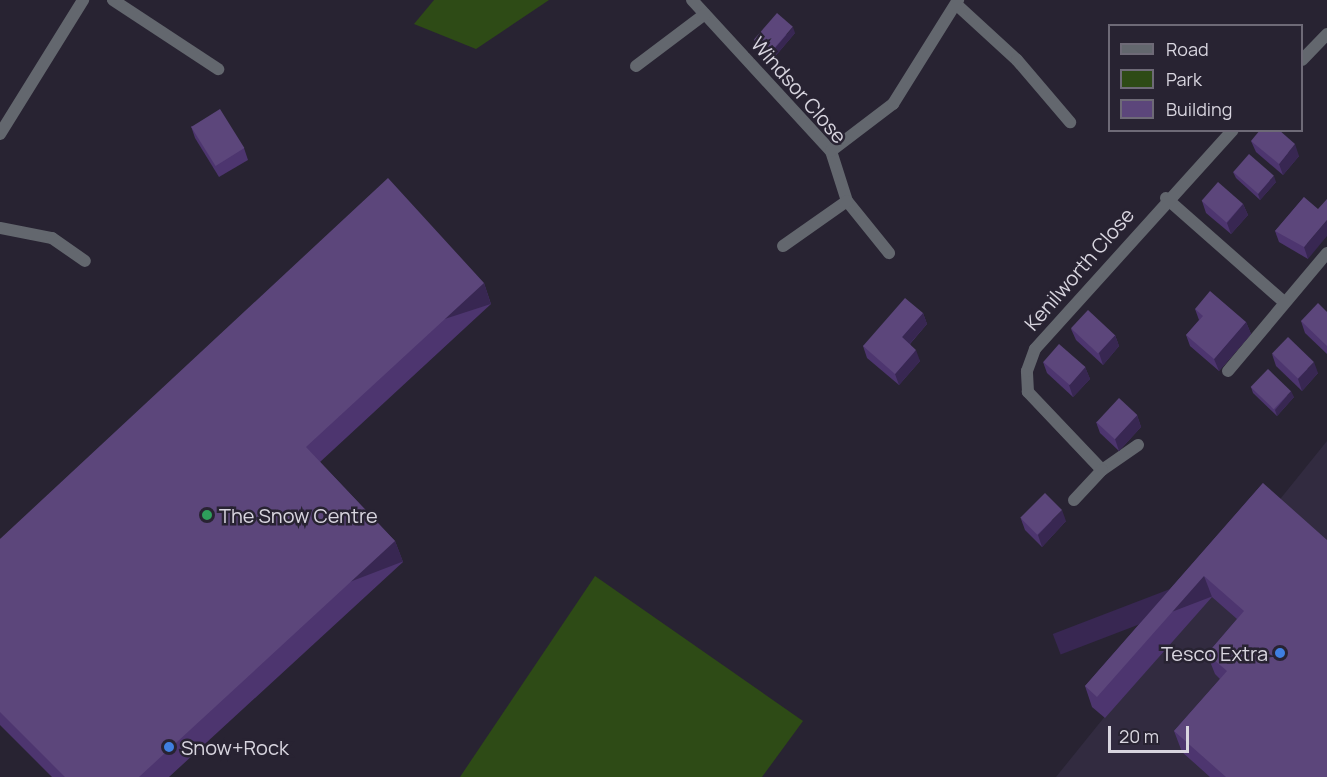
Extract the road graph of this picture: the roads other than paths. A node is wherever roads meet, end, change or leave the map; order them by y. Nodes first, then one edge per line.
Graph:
1 (83, 0) edge
2 (113, 0) edge
3 (692, 0) edge
4 (957, 2) edge
5 (705, 14) junction
6 (1327, 34) edge
7 (1303, 59) edge
8 (636, 66) dead end
9 (218, 69) dead end
10 (1070, 122) dead end
11 (1231, 132) edge
12 (0, 135) edge
13 (831, 151) junction
14 (1166, 198) junction
15 (847, 201) junction
16 (0, 228) edge
17 (783, 246) dead end
18 (890, 253) dead end
19 (1327, 254) edge
20 (85, 261) dead end
21 (1284, 302) junction
22 (1228, 371) dead end
23 (1138, 445) dead end
24 (1102, 470) junction
25 (1074, 500) dead end

1 - 12 street
2 - 9 street
3 - 5 street, Windsor Close
4 - 10 street
4 - 13 street
5 - 8 street
5 - 13 street, Windsor Close
6 - 7 street
11 - 14 street, Kenilworth Close
13 - 15 street, Windsor Close
14 - 21 street
14 - 24 street, Kenilworth Close
15 - 17 street
15 - 18 street, Windsor Close
16 - 20 street
19 - 21 street
21 - 22 street
23 - 24 street
24 - 25 street

